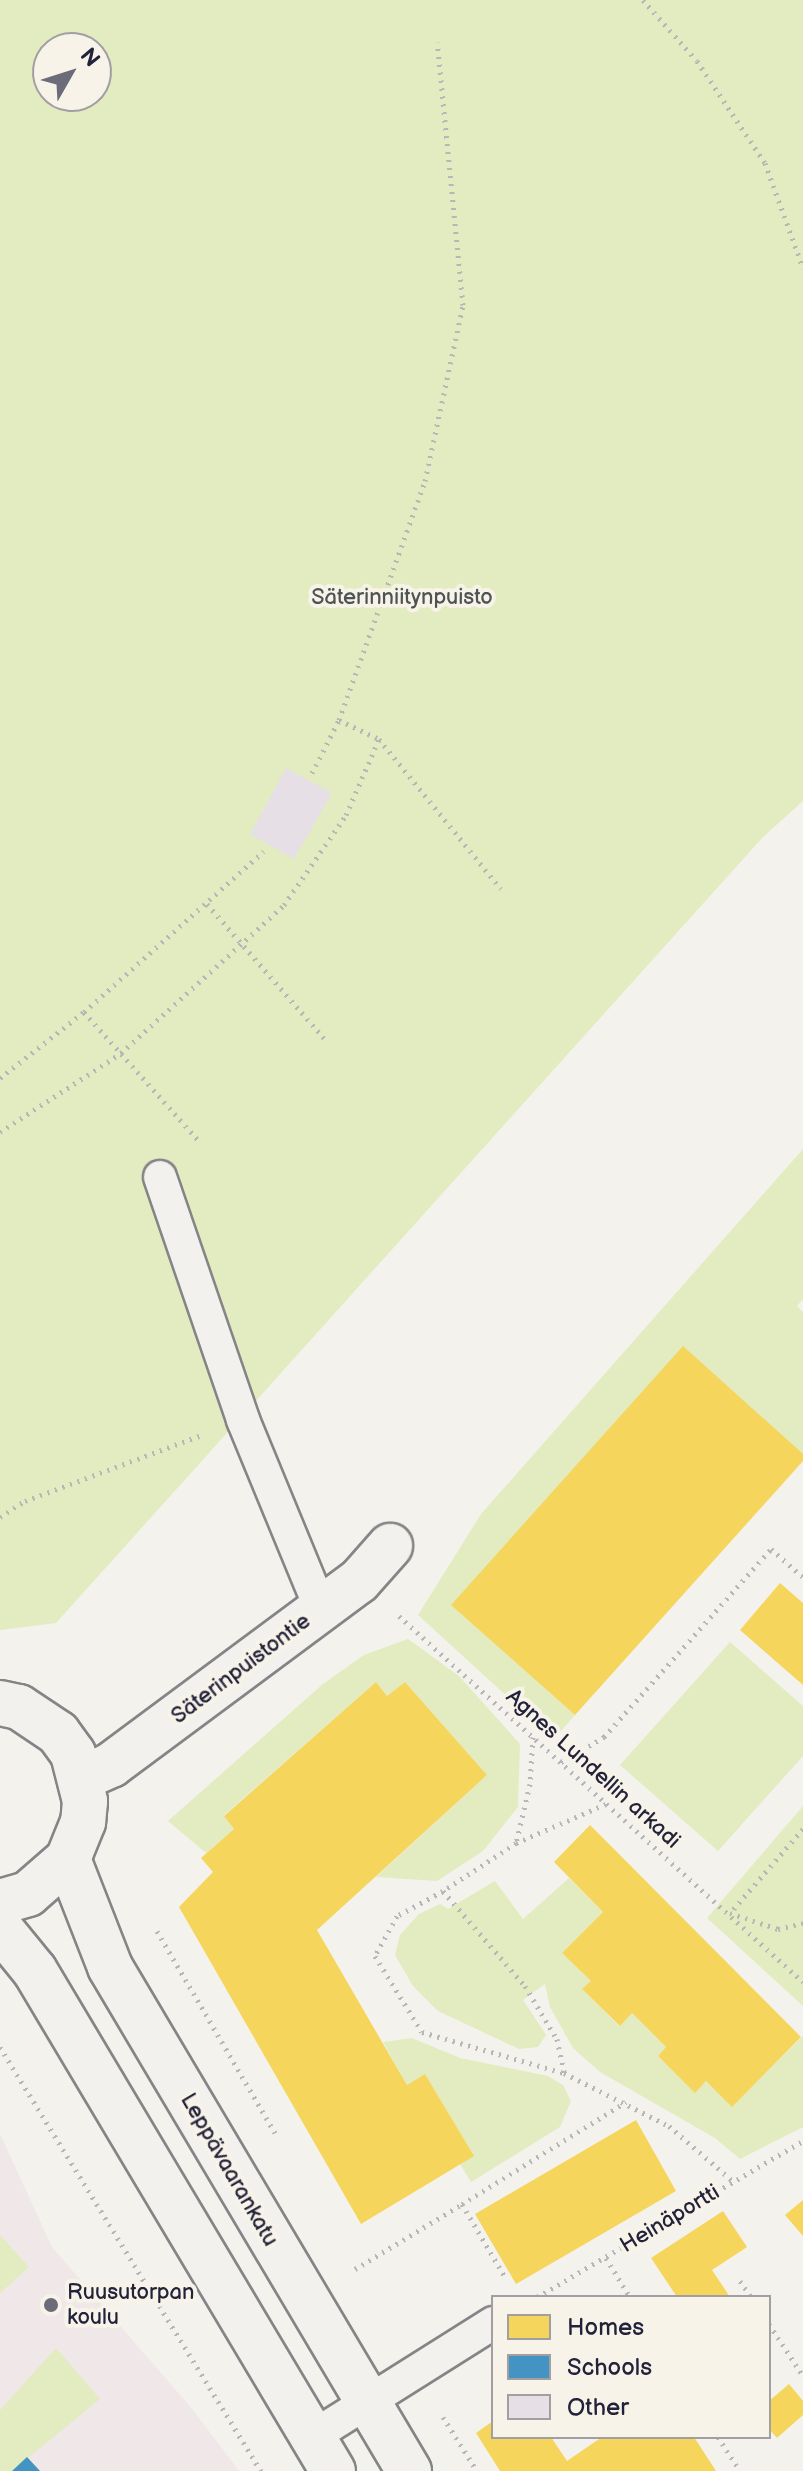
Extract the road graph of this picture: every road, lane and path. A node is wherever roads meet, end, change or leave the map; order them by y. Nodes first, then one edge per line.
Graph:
1 (643, 0) edge
2 (437, 42) dead end
3 (803, 268) edge
4 (339, 720) junction
5 (379, 739) junction
6 (312, 773) dead end
7 (264, 851) dead end
8 (501, 889) dead end
9 (207, 904) junction
10 (244, 945) junction
11 (84, 1012) junction
12 (324, 1038) dead end
13 (121, 1053) junction
14 (0, 1078) edge
15 (0, 1132) edge
16 (200, 1142) dead end
17 (160, 1177) dead end
18 (243, 1420) junction
19 (0, 1517) edge
20 (390, 1546) dead end
21 (803, 1577) edge
22 (359, 1581) junction
23 (321, 1609) junction
24 (0, 1703) edge
25 (533, 1737) junction
26 (561, 1762) junction
27 (82, 1778) junction
28 (606, 1804) junction
29 (803, 1829) edge
30 (516, 1843) junction
31 (68, 1859) junction
32 (443, 1891) junction
33 (0, 1902) edge
34 (730, 1913) junction
35 (803, 1923) edge
36 (0, 1928) edge
37 (803, 1982) edge
38 (0, 2047) edge
39 (564, 2073) junction
40 (627, 2101) junction
41 (803, 2141) edge
42 (733, 2181) junction
43 (462, 2204) junction
44 (606, 2258) junction
45 (355, 2269) dead end
46 (740, 2281) dead end
47 (509, 2284) dead end
48 (541, 2295) edge
49 (629, 2295) edge
50 (750, 2295) edge
51 (491, 2324) edge
52 (771, 2327) edge
53 (415, 2371) junction
54 (803, 2376) edge
55 (366, 2403) junction
56 (719, 2439) edge
57 (322, 2454) edge
58 (261, 2471) edge
59 (409, 2471) edge
60 (477, 2471) edge
61 (740, 2471) edge

1 - 3 path
2 - 4 path
4 - 5 path
4 - 6 path
5 - 8 path
5 - 10 path
7 - 9 path
9 - 10 path
9 - 11 path
10 - 12 path
10 - 13 path
11 - 13 path
11 - 14 path
13 - 15 path
13 - 16 path
17 - 18 lane
18 - 19 path
18 - 23 lane
20 - 22 main road, Säterinpuistontie
21 - 26 path
22 - 23 main road, Säterinpuistontie
22 - 25 path, Agnes Lundellin arkadi
23 - 27 main road, Säterinpuistontie
24 - 27 main road
25 - 26 path, Agnes Lundellin arkadi
25 - 30 path
26 - 28 path, Agnes Lundellin arkadi
27 - 31 main road
28 - 30 path
28 - 34 path, Agnes Lundellin arkadi
29 - 34 path
30 - 32 path
31 - 33 main road
31 - 55 main road, Leppävaarankatu
32 - 39 path
32 - 39 path
34 - 35 path
34 - 37 path, Agnes Lundellin arkadi
36 - 57 main road
38 - 58 path
39 - 40 path
40 - 42 path
40 - 43 path
41 - 42 path, Heinäportti
42 - 44 path, Heinäportti
43 - 45 path
43 - 47 path
44 - 48 path, Heinäportti
44 - 49 path
46 - 50 path
51 - 53 lane
52 - 54 path
53 - 55 lane
53 - 60 path
55 - 57 lane
55 - 59 main road, Leppävaarankatu
56 - 61 path

